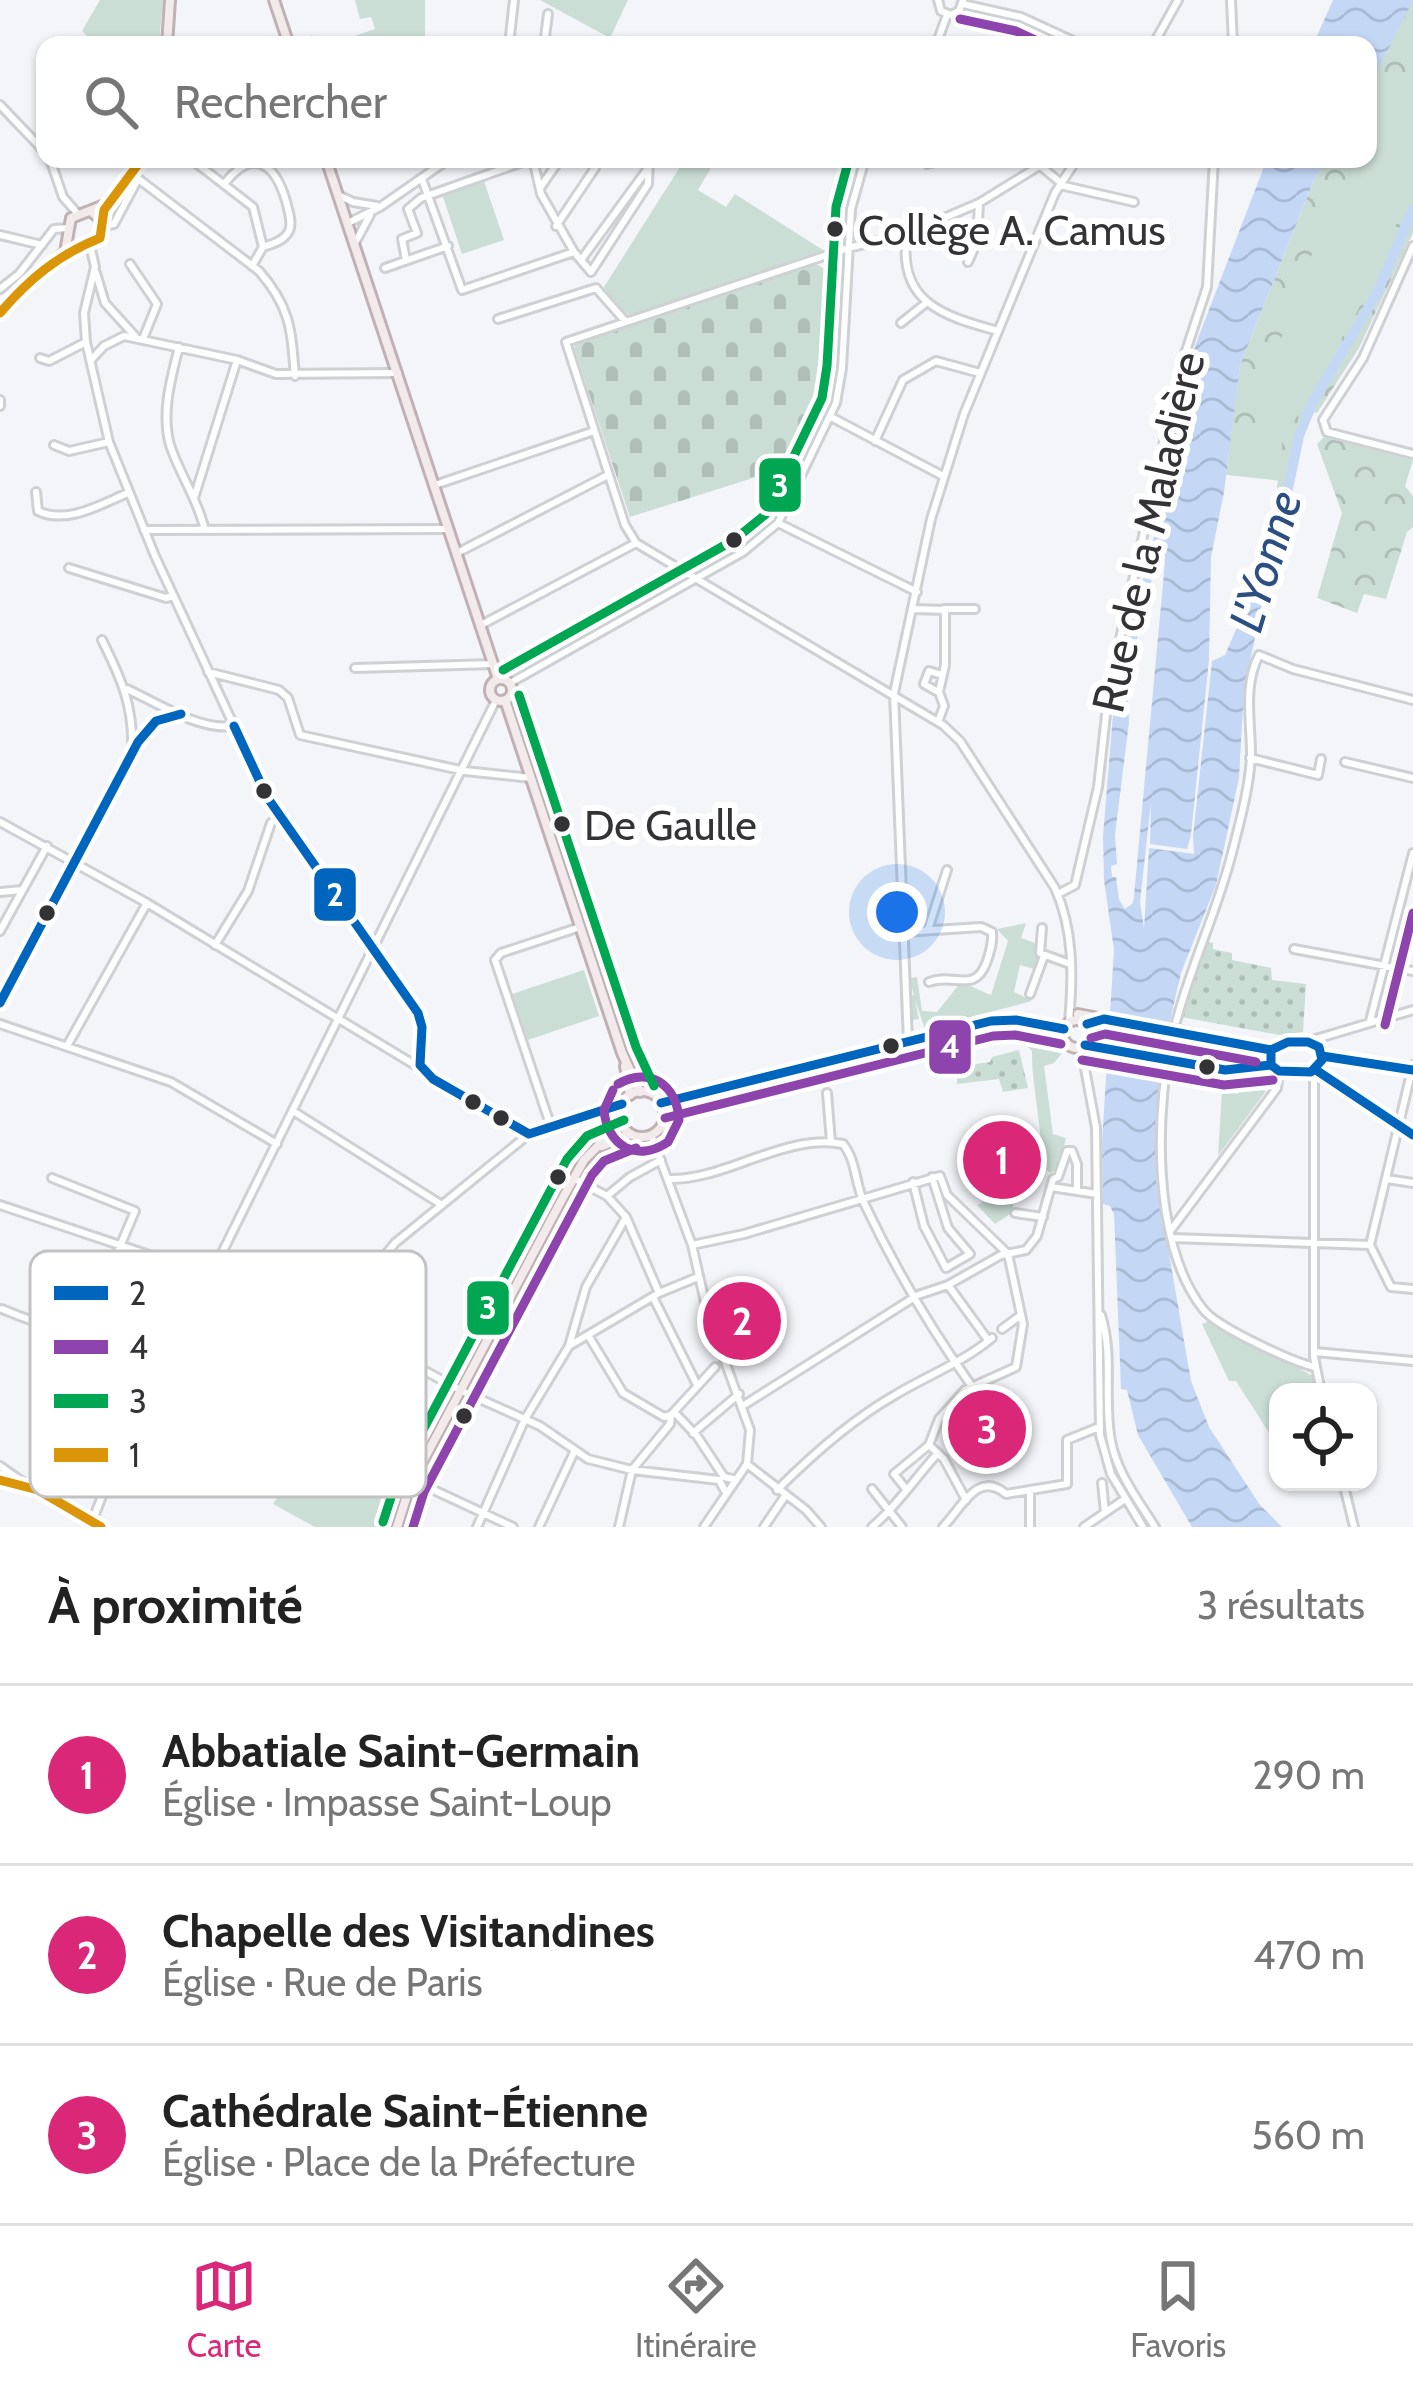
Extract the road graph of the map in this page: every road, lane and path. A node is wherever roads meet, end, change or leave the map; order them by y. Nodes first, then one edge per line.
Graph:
1 (170, 0) edge
2 (274, 0) edge
3 (514, 0) edge
4 (936, 0) edge
5 (1178, 0) edge
6 (1232, 0) edge
7 (963, 2) edge
8 (548, 14) dead end
9 (947, 15) junction
10 (168, 36) edge
11 (286, 36) edge
12 (510, 36) edge
13 (545, 36) edge
14 (939, 36) edge
15 (1062, 36) edge
16 (1158, 36) edge
17 (1233, 36) edge
18 (0, 105) edge
19 (36, 143) edge
20 (52, 168) edge
21 (138, 168) edge
22 (204, 168) edge
23 (242, 168) edge
24 (269, 168) edge
25 (329, 168) edge
26 (437, 168) edge
27 (506, 168) edge
28 (534, 168) edge
29 (554, 168) edge
30 (595, 168) dead end
31 (646, 168) edge
32 (649, 168) edge
33 (862, 168) edge
34 (1027, 168) edge
35 (1042, 168) edge
36 (1071, 168) edge
37 (1214, 168) edge
38 (135, 177) junction
39 (422, 179) junction
40 (225, 183) junction
41 (1060, 184) junction
42 (540, 188) junction
43 (430, 194) junction
44 (338, 195) junction
45 (1134, 202) dead end
46 (979, 203) junction
47 (107, 204) junction
48 (376, 209) junction
49 (92, 212) junction
50 (76, 214) junction
51 (102, 223) junction
52 (348, 224) junction
53 (556, 226) junction
54 (68, 231) junction
55 (907, 234) junction
56 (0, 236) edge
57 (42, 244) junction
58 (355, 244) junction
59 (86, 246) junction
60 (448, 246) junction
61 (1413, 246) edge
62 (263, 248) junction
63 (848, 248) junction
64 (65, 252) junction
65 (574, 252) junction
66 (406, 260) junction
67 (581, 260) junction
68 (968, 262) dead end
69 (130, 264) dead end
70 (252, 266) junction
71 (385, 268) dead end
72 (95, 270) junction
73 (0, 289) edge
74 (86, 296) junction
75 (926, 302) junction
76 (105, 303) junction
77 (0, 313) edge
78 (498, 319) dead end
79 (626, 322) junction
80 (901, 322) dead end
81 (998, 331) junction
82 (140, 339) junction
83 (86, 342) junction
84 (179, 347) junction
85 (40, 358) dead end
86 (91, 359) junction
87 (237, 360) junction
88 (398, 374) junction
89 (980, 374) junction
90 (295, 376) junction
91 (831, 417) junction
92 (594, 431) junction
93 (875, 441) junction
94 (109, 442) junction
95 (54, 445) dead end
96 (1413, 454) edge
97 (608, 475) junction
98 (943, 476) junction
99 (435, 484) junction
100 (36, 492) dead end
101 (128, 493) junction
102 (194, 498) junction
103 (778, 523) junction
104 (204, 529) junction
105 (449, 529) junction
106 (144, 530) junction
107 (635, 543) junction
108 (458, 553) junction
109 (69, 568) dead end
110 (695, 579) junction
111 (917, 592) junction
112 (173, 596) junction
113 (914, 609) junction
114 (944, 609) junction
115 (975, 609) dead end
116 (481, 625) junction
117 (102, 640) dead end
118 (494, 664) junction
119 (355, 668) dead end
120 (208, 671) junction
121 (943, 675) junction
122 (498, 679) junction
123 (510, 683) junction
124 (127, 689) junction
125 (939, 692) junction
126 (894, 696) junction
127 (500, 700) junction
128 (1413, 700) edge
129 (181, 714) junction
130 (938, 722) junction
131 (234, 726) junction
132 (132, 754) junction
133 (1250, 758) junction
134 (1321, 759) dead end
135 (1346, 762) dead end
136 (462, 769) junction
137 (531, 778) junction
138 (1413, 778) edge
139 (280, 816) junction
140 (0, 822) edge
141 (47, 846) junction
142 (1413, 853) edge
143 (76, 863) junction
144 (947, 870) dead end
145 (22, 890) junction
146 (0, 892) edge
147 (1058, 894) junction
148 (146, 903) junction
149 (580, 927) junction
150 (1042, 928) dead end
151 (928, 930) junction
152 (0, 931) edge
153 (903, 932) junction
154 (215, 945) junction
155 (373, 949) junction
156 (1294, 949) dead end
157 (1044, 956) junction
158 (1070, 964) junction
159 (1380, 965) junction
160 (1413, 971) edge
161 (928, 982) dead end
162 (1030, 994) dead end
163 (0, 1004) edge
164 (1413, 1010) edge
165 (338, 1020) junction
166 (1370, 1021) junction
167 (0, 1024) edge
168 (1074, 1024) junction
169 (1332, 1031) junction
170 (1177, 1034) junction
171 (1309, 1041) junction
172 (908, 1042) junction
173 (67, 1046) junction
174 (1083, 1046) junction
175 (1271, 1050) junction
176 (1320, 1051) junction
177 (420, 1066) junction
178 (1275, 1068) junction
179 (1413, 1068) edge
180 (1315, 1070) junction
181 (1335, 1083) junction
182 (635, 1093) junction
183 (827, 1093) dead end
184 (1316, 1098) junction
185 (661, 1102) junction
186 (622, 1104) junction
187 (293, 1112) junction
188 (669, 1112) junction
189 (596, 1113) junction
190 (620, 1120) junction
191 (1399, 1126) junction
192 (551, 1127) junction
193 (529, 1134) junction
194 (630, 1134) junction
195 (651, 1135) junction
196 (1413, 1135) edge
197 (831, 1142) junction
198 (277, 1144) junction
199 (595, 1149) junction
200 (661, 1160) junction
201 (52, 1178) dead end
202 (573, 1178) junction
203 (1386, 1179) junction
204 (671, 1182) junction
205 (913, 1182) junction
206 (1413, 1183) edge
207 (1051, 1187) junction
208 (1077, 1191) junction
209 (1097, 1194) junction
210 (608, 1196) junction
211 (861, 1196) junction
212 (942, 1196) junction
213 (0, 1204) edge
214 (442, 1205) junction
215 (1015, 1213) dead end
216 (626, 1217) junction
217 (1043, 1217) junction
218 (1171, 1235) junction
219 (1315, 1243) junction
220 (121, 1245) junction
221 (692, 1245) junction
222 (1370, 1245) junction
223 (118, 1251) edge
224 (139, 1251) edge
225 (224, 1251) edge
226 (391, 1251) edge
227 (1008, 1254) junction
228 (699, 1277) junction
229 (948, 1285) junction
230 (1413, 1289) edge
231 (656, 1295) junction
232 (914, 1297) junction
233 (1098, 1309) junction
234 (1021, 1315) junction
235 (1002, 1329) dead end
236 (588, 1334) junction
237 (568, 1346) junction
238 (1314, 1352) junction
239 (1413, 1360) edge
240 (726, 1362) junction
241 (956, 1365) junction
242 (689, 1366) junction
243 (715, 1367) junction
244 (1315, 1367) junction
245 (426, 1371) edge
246 (1319, 1383) edge
247 (697, 1385) junction
248 (971, 1385) junction
249 (462, 1391) junction
250 (739, 1394) junction
251 (744, 1405) junction
252 (673, 1414) junction
253 (525, 1419) junction
254 (1099, 1422) junction
255 (693, 1432) junction
256 (929, 1445) junction
257 (574, 1450) junction
258 (938, 1453) junction
259 (426, 1457) edge
260 (747, 1465) junction
261 (0, 1466) edge
262 (632, 1470) junction
263 (734, 1479) junction
264 (0, 1480) edge
265 (1102, 1483) dead end
266 (28, 1485) joint
267 (426, 1487) edge
268 (872, 1489) dead end
269 (906, 1489) junction
270 (777, 1490) junction
271 (1030, 1491) junction
272 (1345, 1491) edge
273 (725, 1492) junction
274 (785, 1496) junction
275 (47, 1497) edge
276 (408, 1497) edge
277 (1125, 1498) junction
278 (966, 1500) junction
279 (483, 1511) junction
280 (889, 1512) junction
281 (1105, 1512) junction
282 (87, 1522) edge
283 (949, 1525) edge
284 (1088, 1526) edge
285 (101, 1527) edge
286 (398, 1527) edge
287 (477, 1527) edge
288 (513, 1527) edge
289 (539, 1527) edge
290 (619, 1527) edge
291 (704, 1527) edge
292 (764, 1527) edge
293 (821, 1527) edge
294 (872, 1527) edge
295 (902, 1527) edge
296 (1030, 1527) edge
297 (1144, 1527) edge
298 (1155, 1527) edge
299 (1354, 1527) edge

1 - 10 main road
2 - 11 main road
3 - 12 street
4 - 9 street
5 - 16 street
6 - 17 street
7 - 9 street
7 - 15 street
8 - 13 street
9 - 14 street
18 - 19 street
20 - 50 street
21 - 38 main road
22 - 40 street
23 - 40 street
24 - 62 street
25 - 44 main road
26 - 39 street
27 - 43 street
28 - 42 street
29 - 42 street
30 - 53 street
31 - 67 street
32 - 67 street
33 - 63 street
34 - 46 street
35 - 41 street
36 - 41 street
37 - 147 street, Rue de la Maladière
38 - 47 main road
38 - 51 street
38 - 70 street
39 - 43 street
39 - 48 street
40 - 62 street
41 - 45 street
41 - 81 street
42 - 53 street
43 - 60 street
43 - 66 street
44 - 48 street
44 - 52 main road
46 - 55 street
46 - 68 street
47 - 49 main road
47 - 51 main road
48 - 52 street
48 - 58 street
49 - 50 main road
49 - 51 main road
50 - 54 main road
51 - 59 main road
52 - 58 main road
53 - 65 street
54 - 57 street
54 - 59 main road
54 - 64 main road
55 - 63 street
55 - 75 street
56 - 57 street
57 - 73 street
58 - 88 main road
59 - 64 main road
59 - 72 street
60 - 65 street
60 - 66 street
61 - 96 street
62 - 70 street
63 - 79 street
63 - 91 street
64 - 77 main road
65 - 67 street
66 - 71 street
69 - 82 street
70 - 90 street
72 - 74 street
72 - 76 street
74 - 76 street
74 - 83 street
75 - 80 street
75 - 81 street
76 - 82 street
78 - 79 street
79 - 92 street
81 - 89 street
82 - 84 street
82 - 86 street
83 - 85 street
83 - 86 street
84 - 87 street
84 - 102 street
86 - 94 street
87 - 90 street
87 - 102 street
88 - 90 street
88 - 99 main road
89 - 93 street
89 - 98 street
91 - 93 street
91 - 103 street
92 - 97 street
92 - 99 street
93 - 98 street
94 - 95 street
94 - 101 street
97 - 107 street
97 - 108 street
98 - 111 street
99 - 105 main road
100 - 101 street
101 - 106 street
102 - 104 street
103 - 110 street
103 - 111 street
104 - 105 street
104 - 106 street
105 - 108 main road
106 - 112 street
107 - 110 street
107 - 116 street
108 - 116 main road
109 - 112 street
110 - 123 street
110 - 126 street
111 - 113 street
112 - 120 street
113 - 114 street
113 - 126 street
114 - 115 street
114 - 121 street
116 - 118 main road
117 - 124 street
118 - 119 street
118 - 122 main road
120 - 131 street
120 - 136 street
121 - 125 street
121 - 125 street
122 - 123 main road
122 - 127 main road
123 - 127 main road
124 - 129 street
124 - 132 street
125 - 130 street
126 - 130 street
126 - 153 street
127 - 136 street
127 - 137 main road
128 - 133 street
129 - 131 street
129 - 132 street
130 - 147 street
131 - 139 street
132 - 143 street
133 - 134 street
133 - 170 street
135 - 138 street
136 - 137 street
136 - 155 street
137 - 149 main road
139 - 154 street
139 - 155 street
140 - 141 street
141 - 143 street
141 - 145 street
142 - 159 street
143 - 148 street
143 - 163 street
144 - 151 street
145 - 146 street
145 - 152 street
147 - 158 street
148 - 154 street
148 - 173 street
149 - 182 main road
149 - 192 street
150 - 157 street
151 - 153 street
151 - 161 street
153 - 172 street
154 - 165 street
155 - 165 street
155 - 177 street
156 - 159 street
157 - 158 street
157 - 162 street
158 - 168 street
159 - 160 street
159 - 166 street
164 - 166 street
165 - 177 street
165 - 187 street
166 - 169 street
167 - 173 street
168 - 170 main road, bridge
168 - 172 main road
168 - 174 main road
168 - 174 main road
168 - 188 main road
169 - 171 street
169 - 176 street
170 - 175 main road
170 - 218 street
171 - 175 main road
171 - 176 main road
172 - 185 main road
173 - 198 street
174 - 178 main road, bridge
174 - 209 street
175 - 178 main road
176 - 179 main road
176 - 180 main road
177 - 193 street
178 - 180 main road
178 - 218 street
179 - 191 street
180 - 181 main road
180 - 184 street
181 - 184 street
181 - 191 main road
182 - 185 main road
182 - 186 main road
183 - 197 street
184 - 219 street
185 - 188 main road
186 - 189 street
186 - 190 main road
187 - 198 street
187 - 214 street
188 - 195 main road
189 - 190 street
189 - 192 street
190 - 194 main road
190 - 199 main road
191 - 196 main road
191 - 203 street
192 - 193 street
193 - 214 street
194 - 195 main road
194 - 199 main road
195 - 200 street
197 - 204 street
197 - 211 street
198 - 225 street
199 - 202 main road
200 - 204 street
200 - 210 street
201 - 220 street
202 - 210 street
202 - 249 main road
203 - 206 street
203 - 222 street
204 - 221 street
205 - 211 street
205 - 212 street
205 - 212 street
207 - 208 street
207 - 208 street
207 - 217 street
208 - 209 street
209 - 233 street
210 - 216 street
211 - 221 street
211 - 232 street
212 - 227 street
213 - 220 street
214 - 226 street
215 - 217 street
216 - 231 street
216 - 237 street
217 - 227 street
218 - 219 street
218 - 244 street
219 - 222 street
219 - 238 street
220 - 223 street
220 - 224 street
221 - 228 street
222 - 230 street
227 - 229 street
227 - 234 street
228 - 231 street
228 - 240 street
229 - 232 street
229 - 241 street
231 - 236 street
231 - 242 street
232 - 241 street
232 - 251 street
233 - 254 street
233 - 298 street
234 - 235 street
234 - 248 street
236 - 237 street
236 - 252 street
237 - 253 street
238 - 239 street
238 - 244 street
240 - 243 street
240 - 250 street
241 - 248 street
241 - 270 street
242 - 243 street
242 - 247 street
243 - 247 street
244 - 246 street
245 - 249 street
247 - 252 street
248 - 256 street
249 - 253 street
249 - 259 main road
250 - 251 street
250 - 255 street
251 - 260 street
252 - 255 street
252 - 262 street
253 - 257 street
253 - 279 street
254 - 271 street
254 - 277 street
255 - 263 street
256 - 258 street
256 - 269 street
257 - 262 street
257 - 289 street
258 - 269 street
258 - 278 street
260 - 263 street
260 - 270 street
261 - 266 street
262 - 273 street
262 - 290 street
263 - 273 street
264 - 266 main road
265 - 281 street
267 - 279 street
268 - 280 street
269 - 280 street
270 - 274 street
271 - 278 street
271 - 296 street
272 - 299 street
273 - 291 street
274 - 292 street
274 - 293 street
275 - 282 main road
276 - 286 main road
277 - 281 street
277 - 297 street
278 - 283 street
279 - 287 street
279 - 288 street
280 - 294 street
280 - 295 street
281 - 284 street
282 - 285 main road

